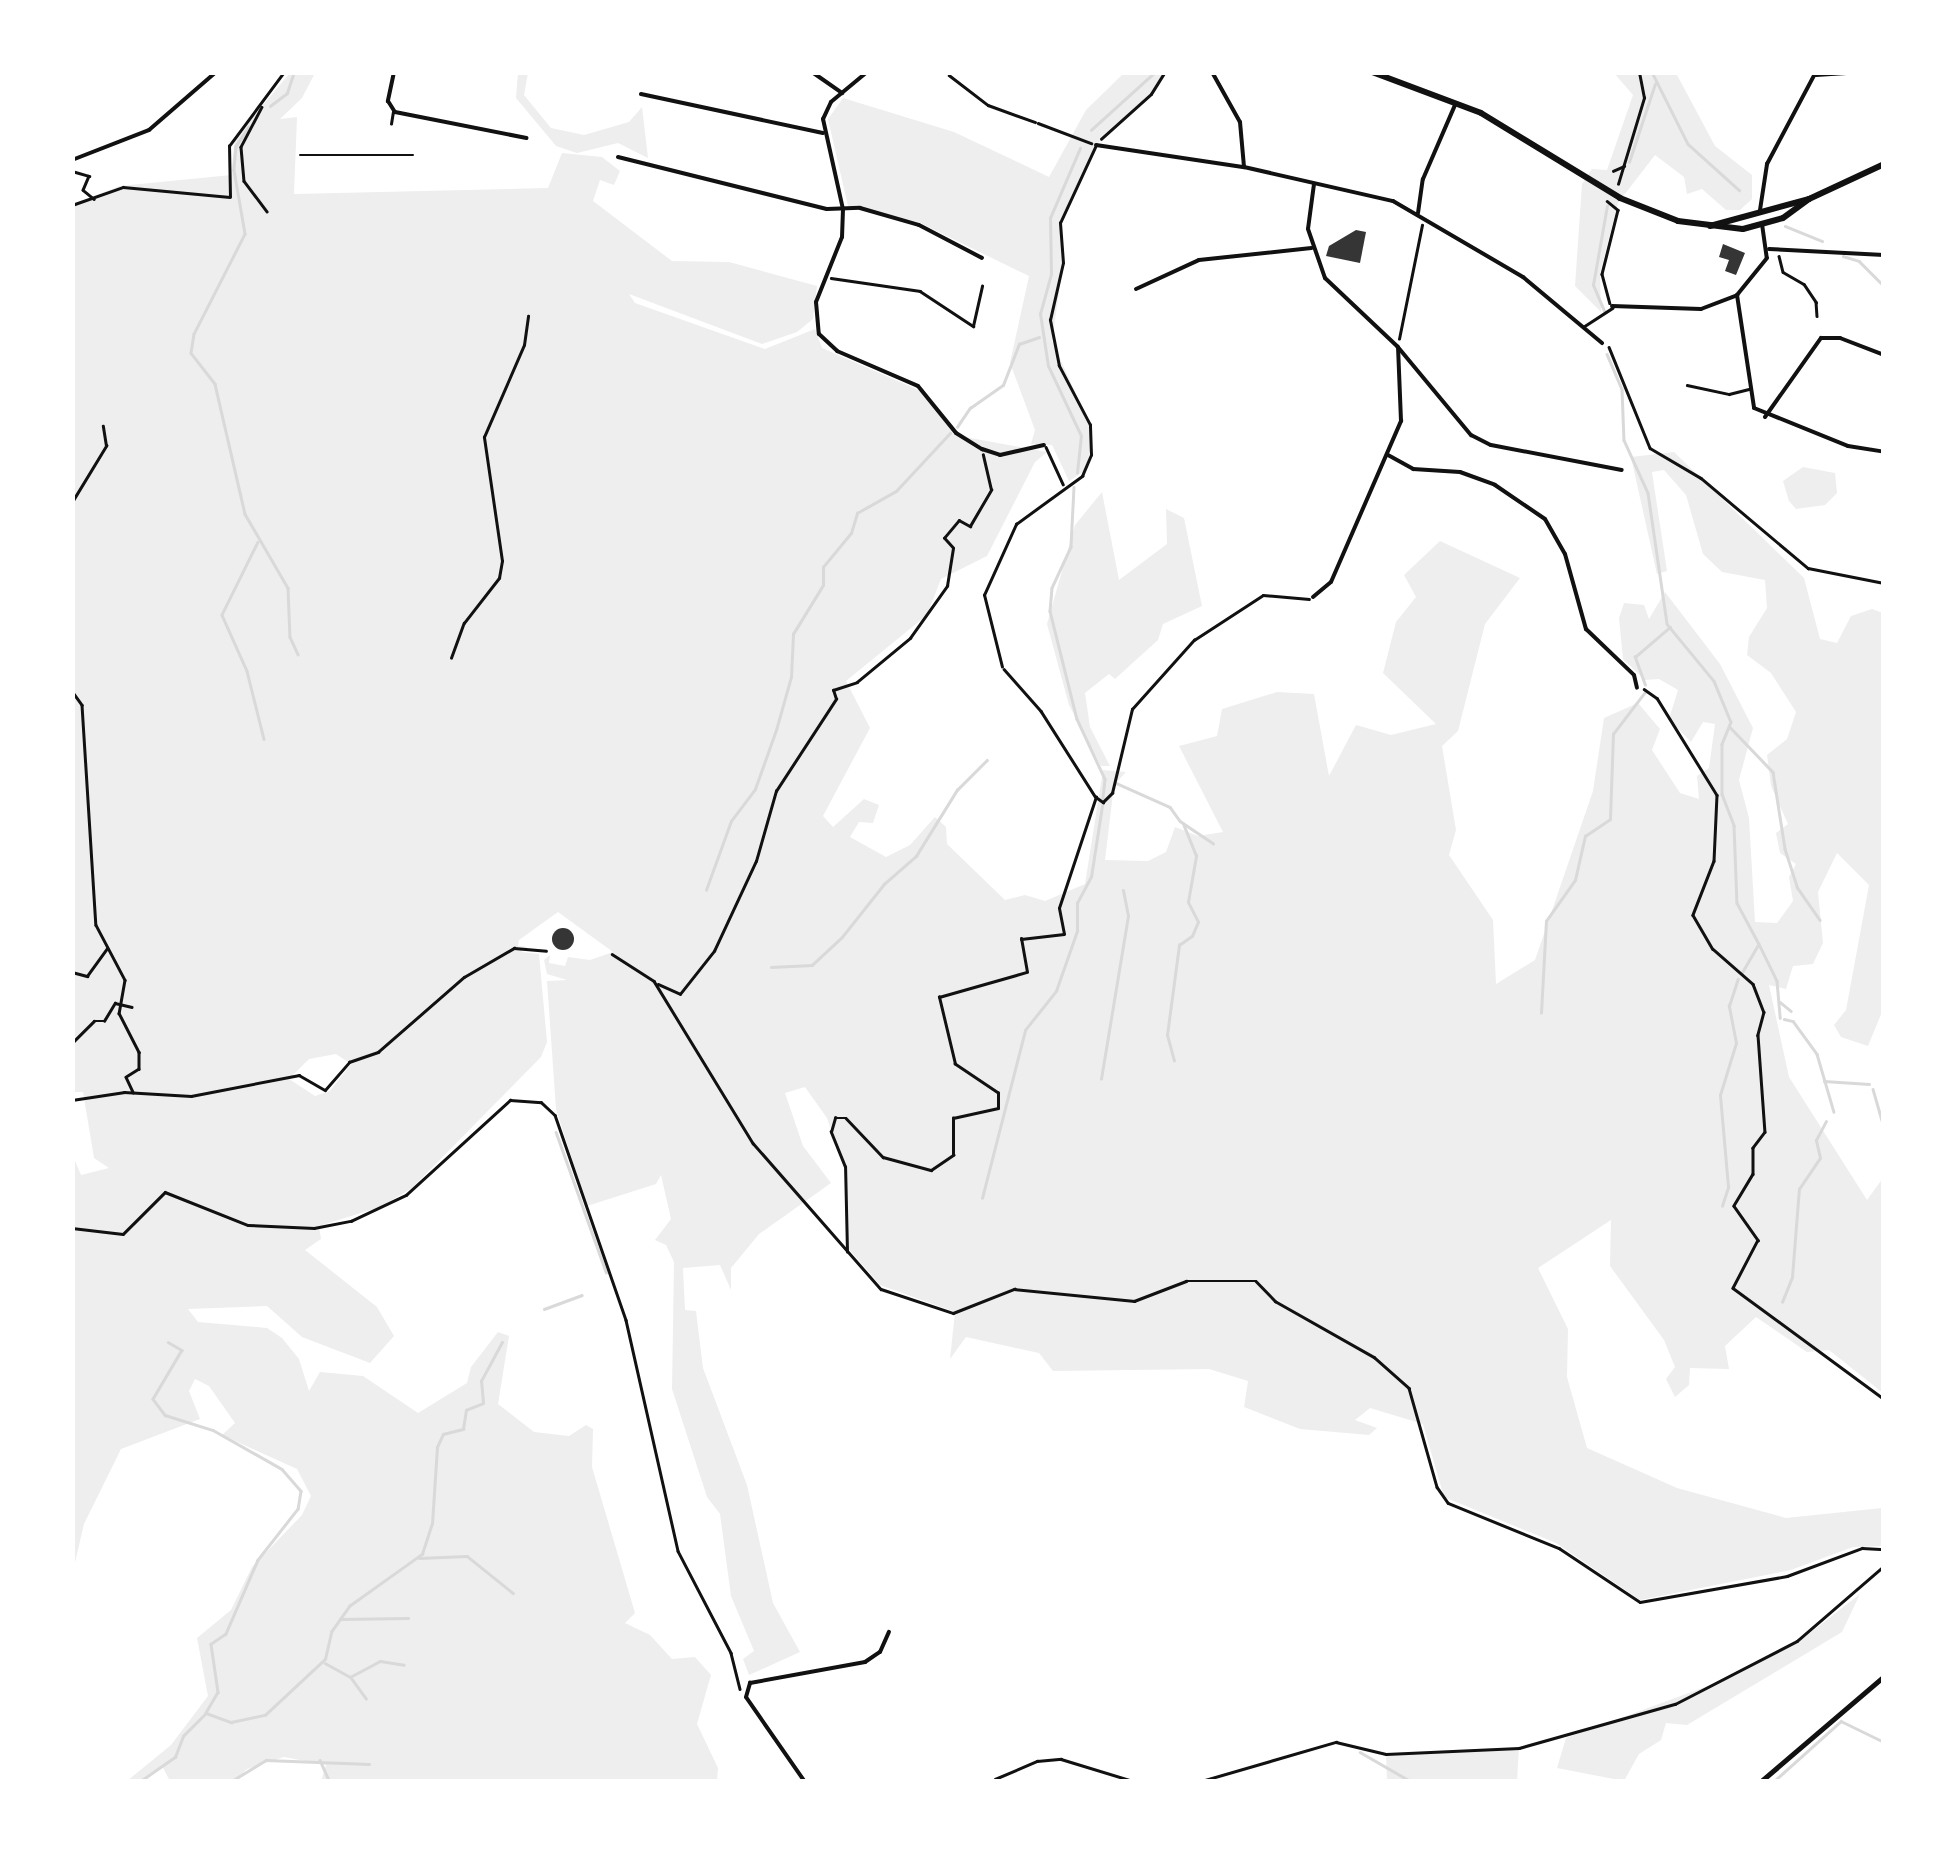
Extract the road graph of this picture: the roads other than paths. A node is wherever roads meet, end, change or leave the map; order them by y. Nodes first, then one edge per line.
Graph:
1 (216, 72) edge
2 (394, 72) edge
3 (812, 72) edge
4 (867, 72) edge
5 (938, 72) edge
6 (1212, 72) edge
7 (1372, 72) edge
8 (1862, 72) edge
9 (952, 73) edge
10 (1816, 74) edge
11 (842, 93) junction
12 (640, 94) dead end
13 (1457, 102) junction
14 (394, 111) junction
15 (1035, 122) road end
16 (391, 124) dead end
17 (823, 133) junction
18 (526, 138) dead end
19 (1096, 145) joint
20 (618, 157) dead end
21 (72, 160) edge
22 (1884, 164) edge
23 (1244, 167) junction
24 (1314, 184) junction
25 (1810, 199) junction
26 (843, 208) junction
27 (1418, 213) junction
28 (1760, 214) junction
29 (1762, 224) junction
30 (1710, 226) junction
31 (1311, 248) junction
32 (1770, 250) junction
33 (1884, 256) edge
34 (982, 258) dead end
35 (1136, 289) dead end
36 (1737, 295) junction
37 (1612, 306) joint
38 (1582, 328) junction
39 (1602, 343) dead end
40 (1398, 346) junction
41 (1884, 355) edge
42 (1687, 384) dead end
43 (1750, 389) junction
44 (1764, 417) junction
45 (1044, 446) joint
46 (1884, 452) edge
47 (1388, 455) junction
48 (1622, 470) dead end
49 (1063, 486) junction
50 (1313, 598) road end
51 (1002, 667) road end
52 (1638, 688) road end
53 (888, 1632) dead end
54 (1884, 1676) edge
55 (805, 1782) edge
56 (1760, 1782) edge

1 - 21 street
2 - 14 street
3 - 11 street
4 - 11 street
5 - 9 street
6 - 23 street
7 - 13 main road
8 - 10 street
9 - 15 lane
10 - 28 street
11 - 17 street
12 - 17 street
13 - 27 street
13 - 30 main road
14 - 16 lane
14 - 18 street
17 - 26 street
19 - 23 street
19 - 49 lane
20 - 26 street
22 - 25 main road
23 - 24 street
24 - 27 street
24 - 31 street
25 - 28 main road
25 - 29 main road
26 - 34 street
26 - 45 street
27 - 38 street
28 - 29 main road
28 - 30 main road
29 - 30 main road
29 - 32 street
31 - 35 street
31 - 40 street
32 - 33 street
32 - 36 street
36 - 37 street
36 - 43 street
37 - 38 lane
38 - 39 street
40 - 47 street
40 - 48 street
41 - 44 street
42 - 43 lane
43 - 44 street
44 - 46 street
45 - 49 lane
47 - 50 street
47 - 52 street
49 - 51 lane
53 - 55 street
54 - 56 street

